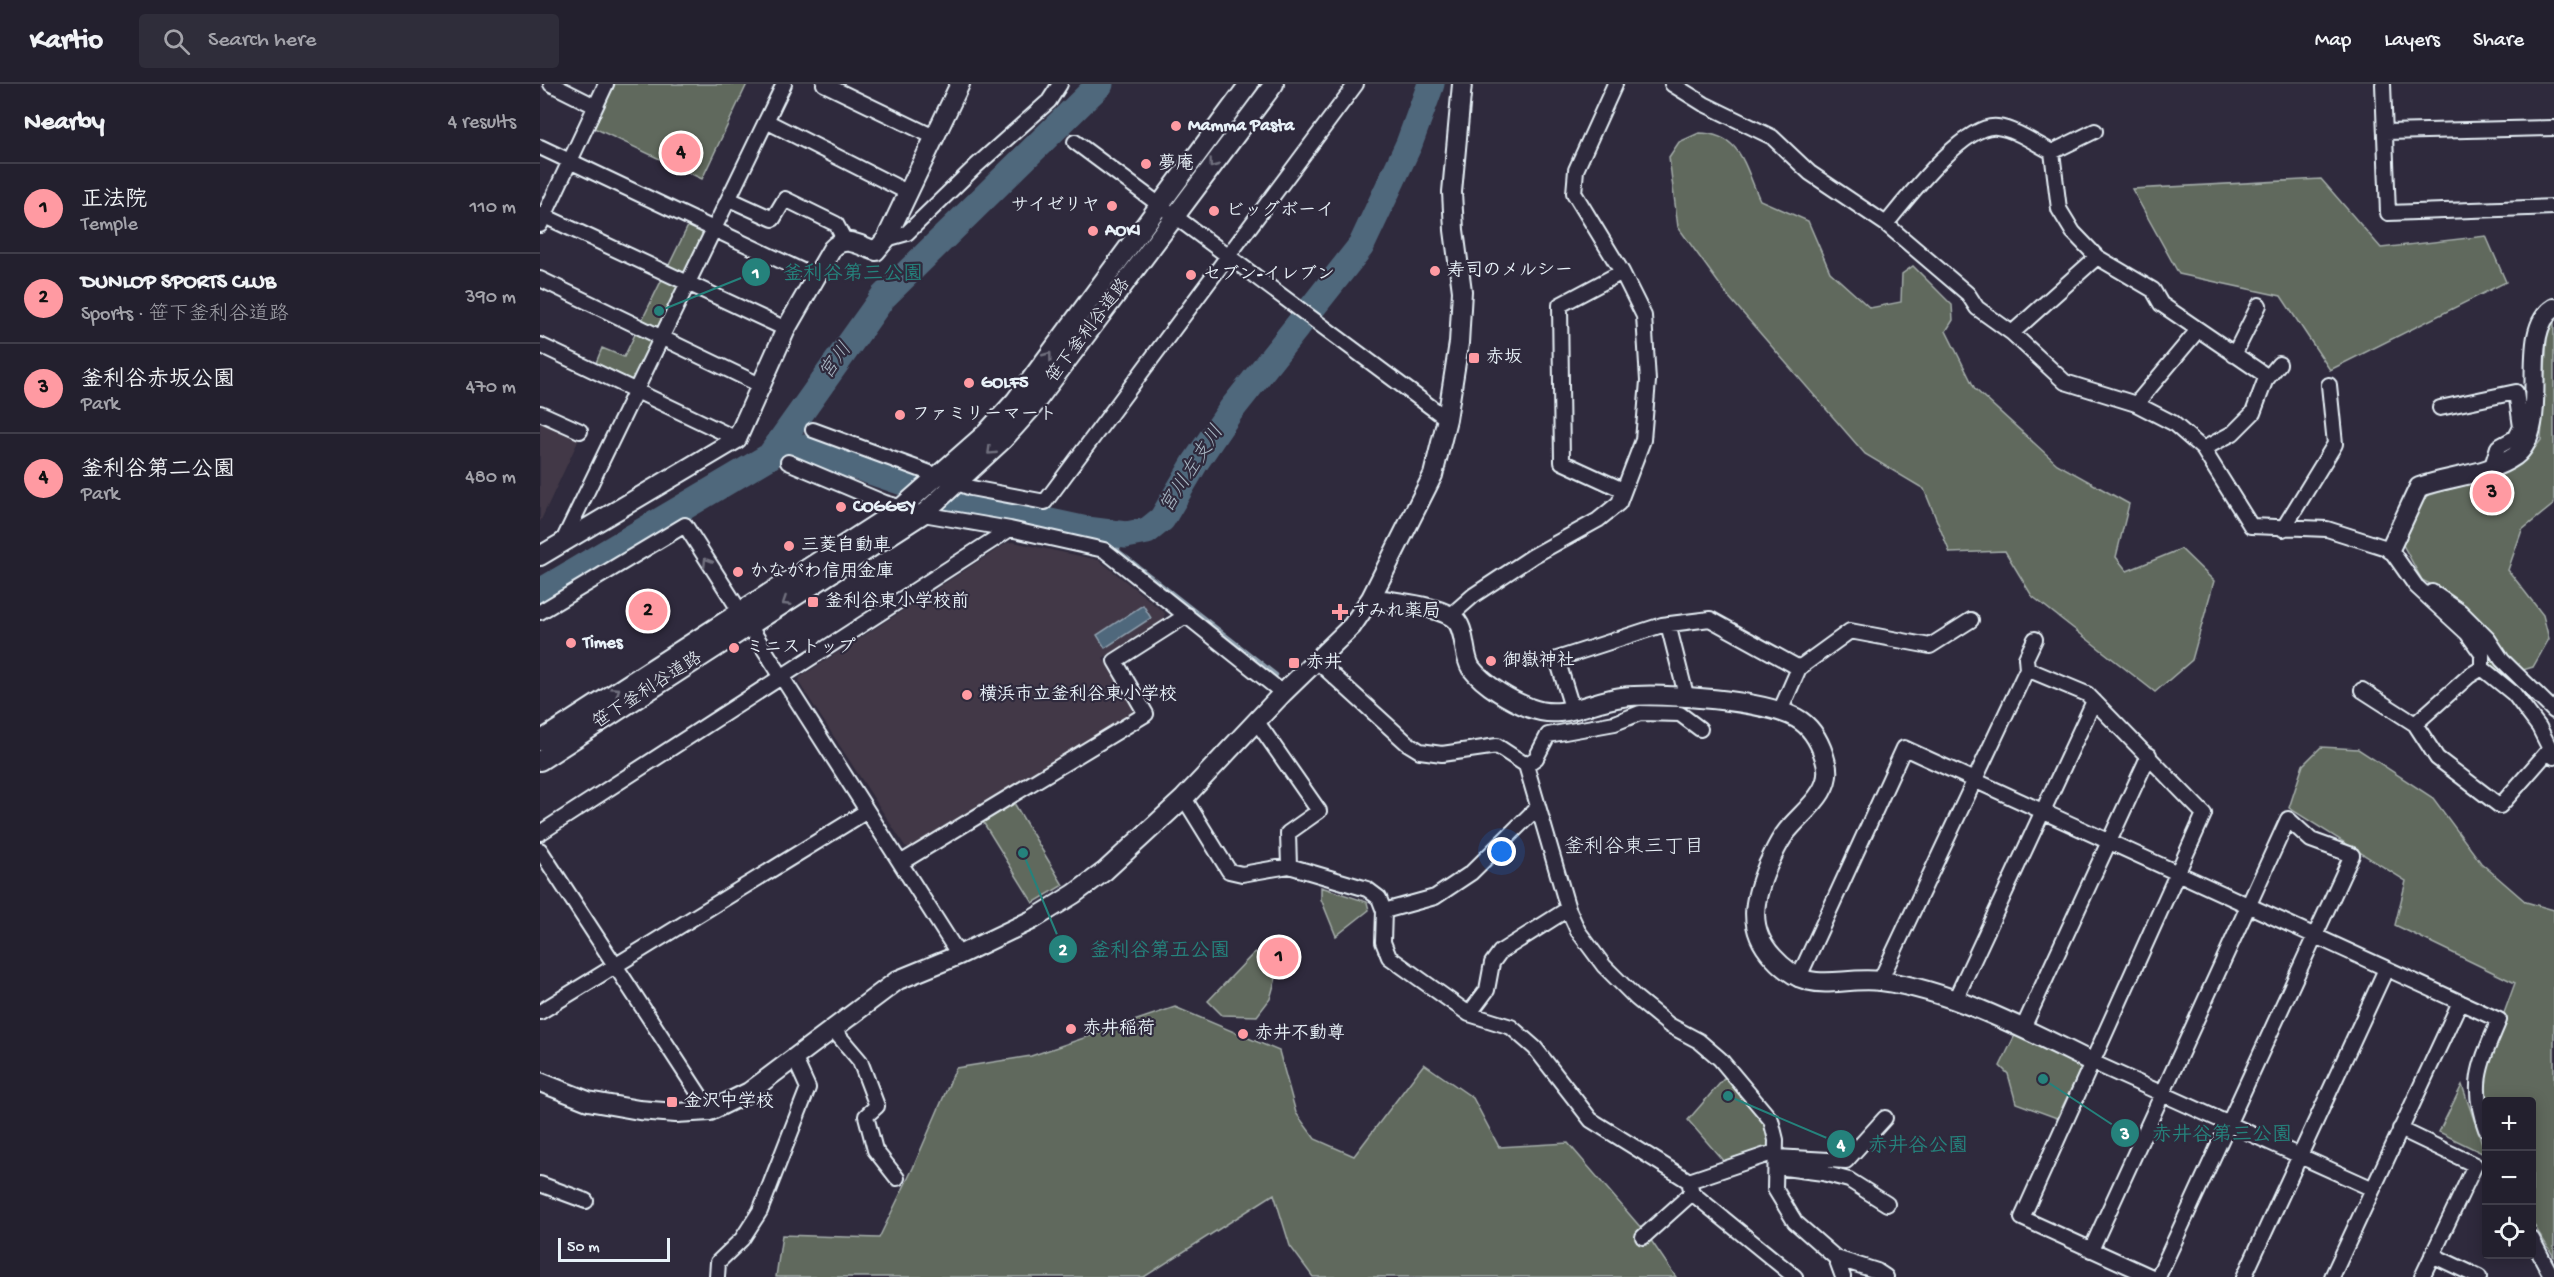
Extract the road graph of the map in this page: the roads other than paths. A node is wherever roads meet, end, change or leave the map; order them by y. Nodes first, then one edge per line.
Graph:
1 (551, 84) edge
2 (606, 84) edge
3 (784, 84) edge
4 (824, 84) edge
5 (1060, 84) edge
6 (1250, 84) edge
7 (1274, 84) edge
8 (1356, 84) edge
9 (1462, 84) edge
10 (1614, 84) edge
11 (1672, 84) edge
12 (2383, 84) edge
13 (958, 85) edge
14 (595, 106) junction
15 (766, 121) junction
16 (2554, 128) edge
17 (2095, 131) dead end
18 (2386, 132) junction
19 (934, 137) junction
20 (1075, 142) dead end
21 (540, 147) edge
22 (2052, 152) junction
23 (570, 161) junction
24 (907, 192) junction
25 (729, 199) junction
26 (2554, 207) edge
27 (1167, 211) junction
28 (542, 218) edge
29 (1886, 224) junction
30 (714, 229) junction
31 (886, 239) junction
32 (845, 241) junction
33 (1229, 258) junction
34 (2097, 258) junction
35 (1622, 272) junction
36 (815, 277) junction
37 (540, 279) edge
38 (689, 283) junction
39 (2259, 305) dead end
40 (2554, 308) edge
41 (786, 329) junction
42 (2198, 330) junction
43 (2012, 333) junction
44 (661, 337) junction
45 (540, 345) edge
46 (2234, 355) junction
47 (2279, 364) dead end
48 (2268, 377) junction
49 (760, 385) junction
50 (2329, 385) dead end
51 (635, 390) junction
52 (2136, 404) junction
53 (2440, 408) dead end
54 (540, 412) edge
55 (1447, 419) junction
56 (813, 430) dead end
57 (580, 431) dead end
58 (737, 439) junction
59 (2203, 449) junction
60 (788, 462) dead end
61 (2492, 466) junction
62 (938, 476) junction
63 (958, 483) junction
64 (1623, 490) junction
65 (901, 508) junction
66 (923, 514) junction
67 (1010, 529) junction
68 (2283, 529) junction
69 (563, 541) junction
70 (2390, 549) junction
71 (540, 556) edge
72 (2416, 586) junction
73 (1371, 598) junction
74 (540, 612) edge
75 (1187, 615) junction
76 (1450, 616) junction
77 (744, 618) junction
78 (1971, 620) dead end
79 (1668, 624) junction
80 (2036, 639) dead end
81 (1317, 661) junction
82 (1798, 668) junction
83 (2482, 668) junction
84 (2027, 669) junction
85 (780, 676) junction
86 (2362, 690) dead end
87 (1283, 693) junction
88 (1686, 699) junction
89 (2094, 700) junction
90 (1781, 709) junction
91 (1573, 711) junction
92 (2554, 711) edge
93 (1257, 722) junction
94 (567, 723) junction
95 (2415, 724) junction
96 (1700, 729) dead end
97 (540, 735) edge
98 (540, 741) edge
99 (556, 750) junction
100 (2552, 754) edge
101 (2149, 755) junction
102 (540, 761) edge
103 (1526, 765) junction
104 (540, 766) edge
105 (1975, 779) junction
106 (1184, 798) junction
107 (1538, 807) junction
108 (2043, 810) junction
109 (867, 811) junction
110 (540, 833) edge
111 (2109, 842) junction
112 (540, 850) edge
113 (902, 862) junction
114 (1289, 866) junction
115 (2180, 873) junction
116 (2249, 905) junction
117 (1568, 909) junction
118 (1384, 912) junction
119 (2316, 936) junction
120 (959, 956) junction
121 (614, 966) junction
122 (2386, 969) junction
123 (1798, 979) junction
124 (1880, 981) junction
125 (1955, 1000) junction
126 (2460, 1002) junction
127 (540, 1012) edge
128 (1469, 1014) junction
129 (832, 1028) junction
130 (2023, 1029) junction
131 (794, 1057) junction
132 (2092, 1062) junction
133 (540, 1082) edge
134 (2163, 1092) junction
135 (710, 1111) junction
136 (2482, 1116) edge
137 (1886, 1118) dead end
138 (2230, 1122) junction
139 (2400, 1129) junction
140 (2300, 1155) junction
141 (1776, 1159) junction
142 (897, 1178) dead end
143 (540, 1184) edge
144 (1690, 1187) junction
145 (2373, 1189) junction
146 (586, 1201) dead end
147 (1887, 1204) dead end
148 (1644, 1236) dead end
149 (2536, 1247) edge
150 (2091, 1250) junction
151 (2432, 1256) junction
152 (1836, 1258) junction
153 (717, 1277) edge
154 (1795, 1277) edge
155 (1843, 1277) edge
156 (1886, 1277) edge
157 (2152, 1277) edge
158 (2158, 1277) edge
159 (2244, 1277) edge
160 (2332, 1277) edge
161 (2422, 1277) edge
162 (2479, 1277) edge
163 (2552, 1277) edge

1 - 14 street
2 - 14 street
3 - 15 street
4 - 19 street
5 - 31 street
6 - 27 street, 笹下釜利谷道路
7 -> 27 street, 笹下釜利谷道路
8 - 33 street
9 - 55 street
10 - 35 street
11 - 29 street
12 - 18 street
13 - 19 street
14 - 23 street
15 - 24 street
15 - 25 street
16 - 18 street
17 - 22 street
18 - 26 street
19 - 24 street
20 - 27 street
21 - 23 street
22 - 29 street
22 - 34 street
23 - 28 street
23 - 30 street
24 - 31 street
25 - 30 street
25 - 32 street
27 - 33 street
62 -> 27 street, 笹下釜利谷道路
27 -> 63 street, 笹下釜利谷道路
28 - 38 street
29 - 43 street
30 - 36 street
30 - 38 street
31 - 32 street
32 - 36 street
33 - 55 street
33 - 63 street
34 - 42 street
34 - 43 street
35 - 64 street
35 - 64 street
36 - 41 street
37 - 44 street
38 - 41 street
38 - 44 street
39 - 46 street
40 - 61 street
41 - 49 street
42 - 46 street
42 - 52 street
43 - 52 street
44 - 49 street
44 - 51 street
45 - 51 street
46 - 48 street
47 - 48 street
48 - 59 street
49 - 58 street
50 - 68 street
51 - 58 street
51 - 69 street
52 - 59 street
53 - 61 street
54 - 57 street
55 - 73 street
56 - 62 street
58 - 69 street
59 - 68 street
60 - 65 street
61 - 70 street
62 - 63 street
62 - 65 street, 笹下釜利谷道路
63 - 66 street, 笹下釜利谷道路
64 - 76 street
65 - 66 street
65 - 77 street, 笹下釜利谷道路
66 - 67 street
66 -> 77 street, 笹下釜利谷道路
67 - 75 street
67 - 85 street
68 - 70 street
69 - 71 street
70 - 72 street
72 - 83 street
72 - 92 street
73 - 76 street
73 - 81 street
77 -> 74 street
75 - 87 street
75 - 113 street
76 - 91 street
77 - 85 street
94 -> 77 street, 笹下釜利谷道路
77 - 99 street, 笹下釜利谷道路
78 - 82 street
79 - 82 street
79 - 88 street
79 - 91 street
80 - 84 street
81 - 87 street
81 - 103 street
82 - 90 street
83 - 95 street
83 - 100 street
84 - 89 street
84 - 105 street
85 - 109 street
85 - 110 street
86 - 95 street
87 - 93 street
88 - 90 street
88 - 91 street
89 - 101 street
89 - 108 street
90 - 123 street
93 - 106 street
93 - 114 street
94 - 97 street
94 - 98 street, 笹下釜利谷道路
95 - 100 street
96 - 103 street
99 - 102 street, 笹下釜利谷道路
99 - 104 street
101 - 111 street
101 - 115 street
103 - 107 street
105 - 108 street
105 - 123 street
105 - 124 street
106 - 114 street
106 - 120 street
107 - 117 street
107 - 118 street
108 - 111 street
108 - 125 street
109 - 113 street
109 - 121 street
111 - 115 street
111 - 130 street
112 - 121 street
113 - 120 street
114 - 118 street
115 - 116 street
115 - 132 street
116 - 119 street
116 - 119 street
116 - 134 street
117 - 128 street
117 - 141 street
118 - 128 street
119 - 122 street
119 - 138 street
120 - 129 street
121 - 127 street
121 - 135 street
122 - 126 street
122 - 140 street
123 - 124 street
124 - 125 street
125 - 130 street
126 - 136 street
126 - 139 street
128 - 144 street
129 - 131 street
129 - 142 street
130 - 132 street
131 - 135 street
131 - 153 street
132 - 134 street
132 - 150 street
133 - 135 street
134 - 138 street
134 - 150 street
137 - 141 street
138 - 140 street
138 - 158 street
139 - 145 street
139 - 151 street
140 - 145 street
140 - 159 street
141 - 144 street
141 - 147 street
141 - 152 street
143 - 146 street
144 - 148 street
144 - 154 street
145 - 160 street
149 - 163 street
150 - 157 street
151 - 161 street
151 - 162 street
152 - 155 street
152 - 156 street

